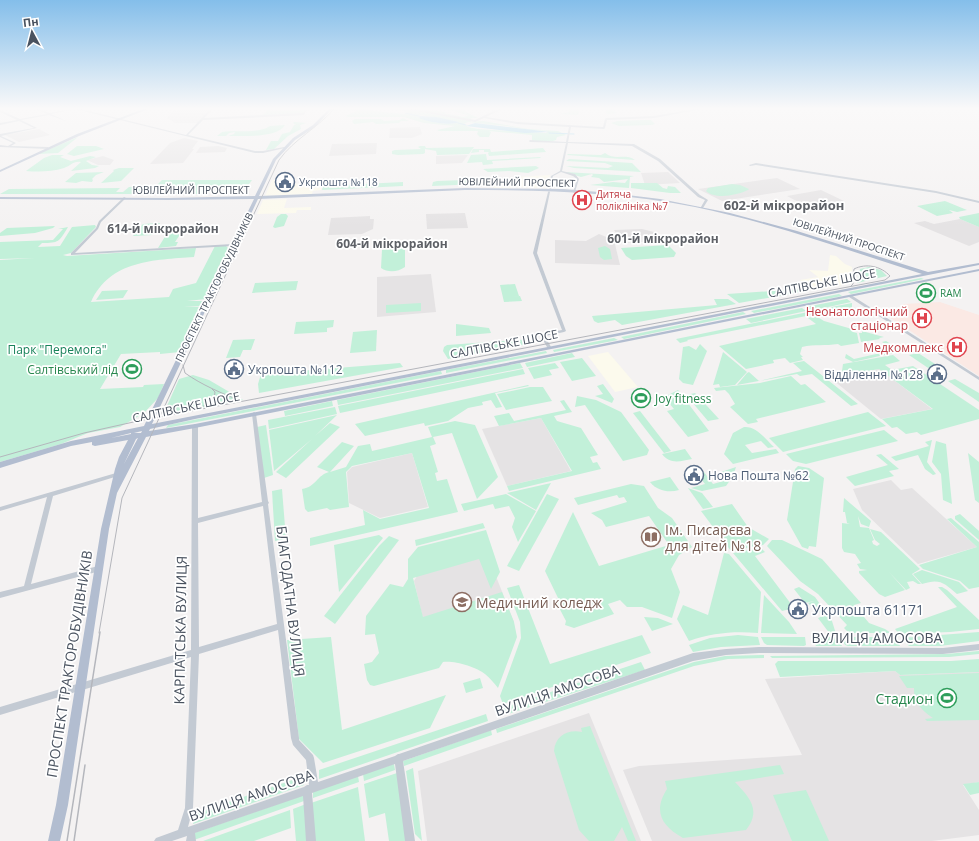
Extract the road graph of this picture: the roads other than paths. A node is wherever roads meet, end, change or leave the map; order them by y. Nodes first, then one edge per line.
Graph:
1 (33, 147) edge
2 (233, 147) edge
3 (566, 147) edge
4 (635, 147) edge
5 (48, 148) joint
6 (284, 148) joint
7 (271, 151) junction
8 (279, 153) junction
9 (750, 165) dead end
10 (0, 171) edge
11 (561, 171) junction
12 (550, 191) junction
13 (574, 192) junction
14 (257, 198) junction
15 (0, 199) edge
16 (124, 199) junction
17 (979, 202) edge
18 (702, 208) junction
19 (233, 245) junction
20 (979, 264) edge
21 (901, 268) junction
22 (908, 268) junction
23 (979, 270) edge
24 (943, 272) junction
25 (929, 274) junction
26 (923, 276) junction
27 (939, 278) junction
28 (905, 279) junction
29 (932, 280) junction
30 (843, 292) junction
31 (850, 296) junction
32 (746, 310) junction
33 (753, 316) junction
34 (549, 347) junction
35 (554, 356) junction
36 (443, 368) junction
37 (445, 377) junction
38 (979, 379) edge
39 (254, 414) junction
40 (149, 423) junction
41 (195, 426) junction
42 (142, 431) junction
43 (133, 436) junction
44 (108, 440) junction
45 (125, 453) junction
46 (34, 454) junction
47 (0, 464) edge
48 (116, 475) junction
49 (114, 491) junction
50 (51, 494) junction
51 (266, 503) junction
52 (0, 509) edge
53 (195, 521) junction
54 (98, 569) junction
55 (27, 587) junction
56 (0, 595) edge
57 (281, 626) junction
58 (979, 647) edge
59 (195, 653) junction
60 (79, 688) junction
61 (0, 711) edge
62 (398, 758) junction
63 (311, 788) junction
64 (191, 830) junction
65 (182, 833) junction
66 (54, 841) edge
67 (159, 841) edge
68 (191, 841) edge
69 (311, 841) edge
70 (410, 841) edge

1 - 5 street
2 - 7 street
3 - 11 street
4 - 18 street
5 - 10 main road
6 - 7 street
6 - 8 main road, ПРОСПЕКТ ТРАКТОРОБУДІВНИКІВ
7 - 8 street
8 - 14 main road, ПРОСПЕКТ ТРАКТОРОБУДІВНИКІВ
9 - 17 street
11 - 12 street
11 - 13 street
12 - 13 main road, ЮВІЛЕЙНИЙ ПРОСПЕКТ
12 - 14 main road, ЮВІЛЕЙНИЙ ПРОСПЕКТ
12 - 18 main road, ЮВІЛЕЙНИЙ ПРОСПЕКТ
12 - 34 street
13 - 18 main road, ЮВІЛЕЙНИЙ ПРОСПЕКТ
14 - 16 main road, ЮВІЛЕЙНИЙ ПРОСПЕКТ
14 - 19 main road, ПРОСПЕКТ ТРАКТОРОБУДІВНИКІВ
15 - 16 main road, ЮВІЛЕЙНИЙ ПРОСПЕКТ
16 - 19 street
18 - 21 main road, ЮВІЛЕЙНИЙ ПРОСПЕКТ
18 - 22 main road, ЮВІЛЕЙНИЙ ПРОСПЕКТ
19 - 40 main road, ПРОСПЕКТ ТРАКТОРОБУДІВНИКІВ
20 - 24 main road, САЛТІВСЬКЕ ШОСЕ
21 - 26 main road, ЮВІЛЕЙНИЙ ПРОСПЕКТ
21 - 28 main road
22 - 24 main road
22 - 25 main road, ЮВІЛЕЙНИЙ ПРОСПЕКТ
23 - 27 main road, САЛТІВСЬКЕ ШОСЕ
24 - 25 main road, САЛТІВСЬКЕ ШОСЕ
25 - 26 main road, САЛТІВСЬКЕ ШОСЕ
25 - 27 main road, ЮВІЛЕЙНИЙ ПРОСПЕКТ
26 - 28 main road, САЛТІВСЬКЕ ШОСЕ
26 - 29 main road, ЮВІЛЕЙНИЙ ПРОСПЕКТ
27 - 29 main road, САЛТІВСЬКЕ ШОСЕ
28 - 30 main road, САЛТІВСЬКЕ ШОСЕ
29 - 31 main road, САЛТІВСЬКЕ ШОСЕ
30 - 31 main road
30 - 32 main road, САЛТІВСЬКЕ ШОСЕ
31 - 33 main road, САЛТІВСЬКЕ ШОСЕ
31 - 38 street
32 - 33 main road
32 - 34 main road, САЛТІВСЬКЕ ШОСЕ
33 - 35 main road, САЛТІВСЬКЕ ШОСЕ
34 - 35 main road
34 - 36 main road, САЛТІВСЬКЕ ШОСЕ
35 - 37 main road, САЛТІВСЬКЕ ШОСЕ
36 - 37 main road
36 - 40 main road, САЛТІВСЬКЕ ШОСЕ
37 - 39 main road, САЛТІВСЬКЕ ШОСЕ
39 - 41 main road, САЛТІВСЬКЕ ШОСЕ
39 - 51 street, БЛАГОДАТНА ВУЛИЦЯ
40 - 42 main road, САЛТІВСЬКЕ ШОСЕ
41 - 42 main road, САЛТІВСЬКЕ ШОСЕ
41 - 53 street, КАРПАТСЬКА ВУЛИЦЯ
42 - 43 main road, САЛТІВСЬКЕ ШОСЕ
42 - 46 main road, САЛТІВСЬКЕ ШОСЕ
42 - 49 main road, ПРОСПЕКТ ТРАКТОРОБУДІВНИКІВ
43 - 44 main road, САЛТІВСЬКЕ ШОСЕ
43 - 45 main road, ПРОСПЕКТ ТРАКТОРОБУДІВНИКІВ
44 - 45 main road
44 - 46 main road, САЛТІВСЬКЕ ШОСЕ
45 - 48 main road, ПРОСПЕКТ ТРАКТОРОБУДІВНИКІВ
46 - 47 main road, САЛТІВСЬКЕ ШОСЕ
48 - 49 main road, ПРОСПЕКТ ТРАКТОРОБУДІВНИКІВ
48 - 50 street
49 - 54 main road, ПРОСПЕКТ ТРАКТОРОБУДІВНИКІВ
50 - 52 street
50 - 55 street
51 - 53 street
51 - 57 street, БЛАГОДАТНА ВУЛИЦЯ
53 - 59 street, КАРПАТСЬКА ВУЛИЦЯ
54 - 55 street
54 - 60 main road, ПРОСПЕКТ ТРАКТОРОБУДІВНИКІВ
55 - 56 street
57 - 59 street
57 - 63 street, БЛАГОДАТНА ВУЛИЦЯ
58 - 62 street, ВУЛИЦЯ АМОСОВА
59 - 60 street
59 - 65 street, КАРПАТСЬКА ВУЛИЦЯ
60 - 61 street
60 - 66 main road, ПРОСПЕКТ ТРАКТОРОБУДІВНИКІВ
62 - 63 street, ВУЛИЦЯ АМОСОВА
62 - 70 street
63 - 64 street, ВУЛИЦЯ АМОСОВА
63 - 69 street, БЛАГОДАТНА ВУЛИЦЯ
64 - 65 street, ВУЛИЦЯ АМОСОВА
64 - 68 street
65 - 67 street, ВУЛИЦЯ АМОСОВА

